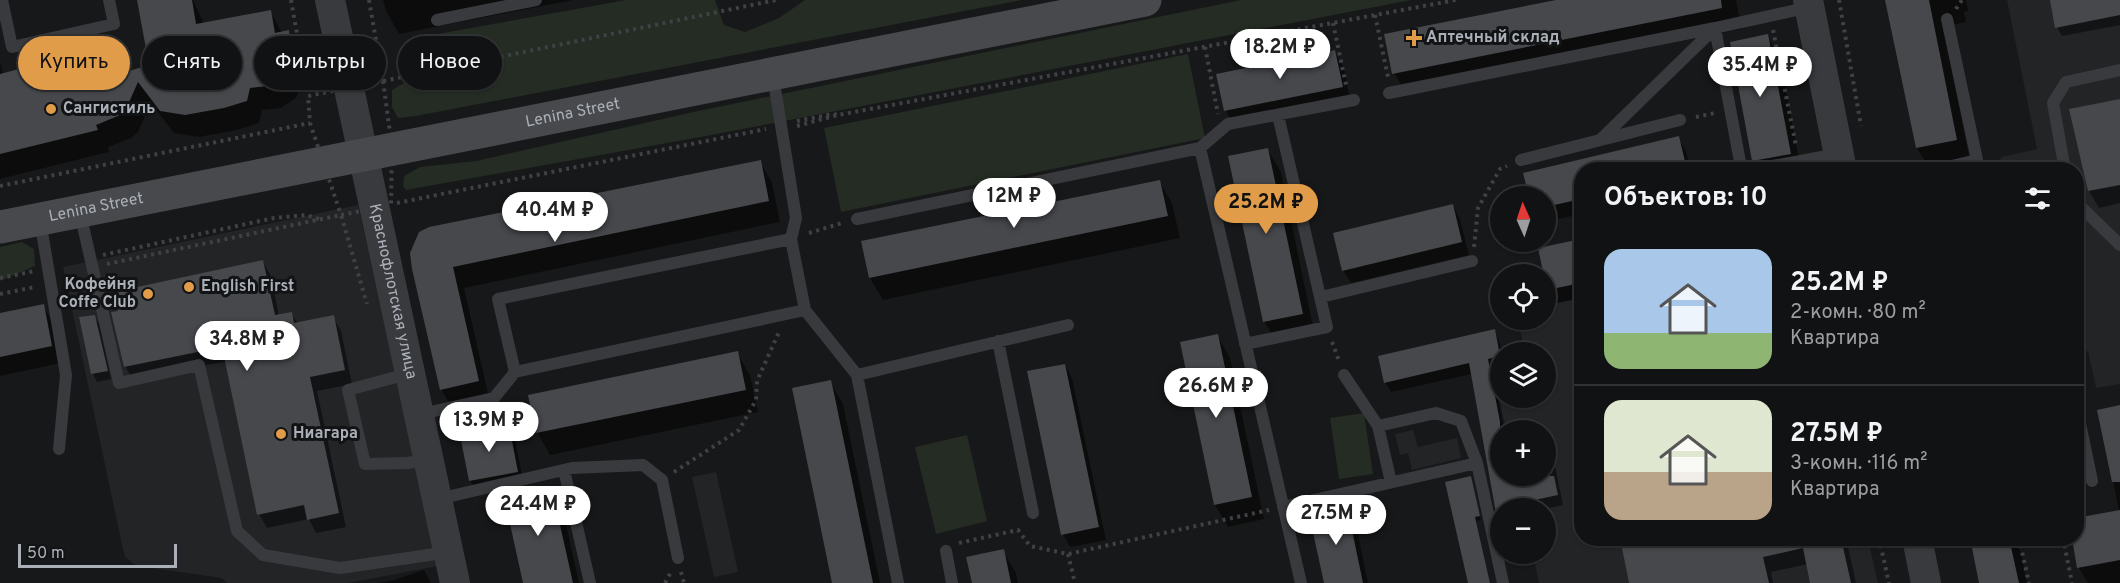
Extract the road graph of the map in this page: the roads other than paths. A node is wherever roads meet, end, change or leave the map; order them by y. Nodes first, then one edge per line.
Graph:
1 (2, 0) edge
2 (109, 0) edge
3 (330, 0) edge
4 (536, 0) edge
5 (1145, 0) edge
6 (1809, 4) edge
7 (1947, 18) dead end
8 (437, 20) dead end
9 (1714, 28) junction
10 (2120, 70) edge
11 (772, 74) junction
12 (1390, 92) road end
13 (1351, 100) road end
14 (1278, 115) junction
15 (1680, 120) road end
16 (1600, 140) junction
17 (1200, 148) junction
18 (365, 153) junction
19 (1521, 160) road end
20 (1840, 161) edge
21 (1740, 162) edge
22 (1793, 162) edge
23 (1973, 162) edge
24 (2064, 162) edge
25 (2084, 210) edge
26 (80, 211) junction
27 (40, 219) junction
28 (857, 219) road end
29 (0, 227) edge
30 (790, 239) junction
31 (2119, 243) edge
32 (1472, 261) road end
33 (1321, 297) junction
34 (805, 310) junction
35 (1068, 325) dead end
36 (998, 341) junction
37 (1245, 344) junction
38 (411, 372) junction
39 (515, 372) junction
40 (857, 375) junction
41 (1344, 375) road end
42 (421, 414) junction
43 (1378, 426) junction
44 (2084, 443) edge
45 (59, 449) dead end
46 (429, 458) junction
47 (1477, 463) junction
48 (564, 470) junction
49 (1391, 482) junction
50 (2092, 482) dead end
51 (438, 499) junction
52 (1283, 507) junction
53 (1033, 513) dead end
54 (1919, 546) edge
55 (946, 551) road end
56 (449, 552) junction
57 (678, 558) dead end
58 (455, 583) edge
59 (590, 583) edge
60 (898, 583) edge
61 (952, 583) edge
62 (1300, 583) edge
63 (1503, 583) edge
64 (1926, 583) edge

1 - 2 lane
3 - 18 street, Краснофлотская улица
4 - 8 lane
5 - 11 main road, Lenina Street
6 - 9 lane
6 - 20 street
7 - 23 lane
9 - 12 lane
9 - 16 lane
9 - 21 lane
10 - 24 lane
11 - 18 main road, Lenina Street
11 - 30 lane
13 - 14 lane
14 - 17 lane
14 - 33 lane
15 - 16 lane
16 - 19 lane
17 - 28 lane
17 - 37 lane
18 - 26 main road, Lenina Street
18 - 38 street, Краснофлотская улица
20 - 22 lane
25 - 31 lane
26 - 27 main road, Lenina Street
26 - 56 lane
27 - 29 main road, Lenina Street
27 - 45 lane
30 - 34 lane
30 - 39 lane
32 - 33 lane
33 - 37 lane
34 - 39 lane
34 - 40 lane
35 - 36 lane
36 - 40 lane
36 - 53 lane
37 - 52 lane
38 - 42 street, Краснофлотская улица
38 - 46 lane
39 - 42 lane
40 - 60 lane
41 - 43 lane
42 - 46 street, Краснофлотская улица
43 - 47 lane
43 - 49 lane
44 - 50 lane
46 - 51 street, Краснофлотская улица
47 - 49 lane
47 - 63 lane
48 - 51 lane
48 - 57 lane
48 - 59 lane
49 - 52 lane
51 - 56 street, Краснофлотская улица
52 - 62 lane
54 - 64 street
55 - 61 lane
56 - 58 street, Краснофлотская улица

